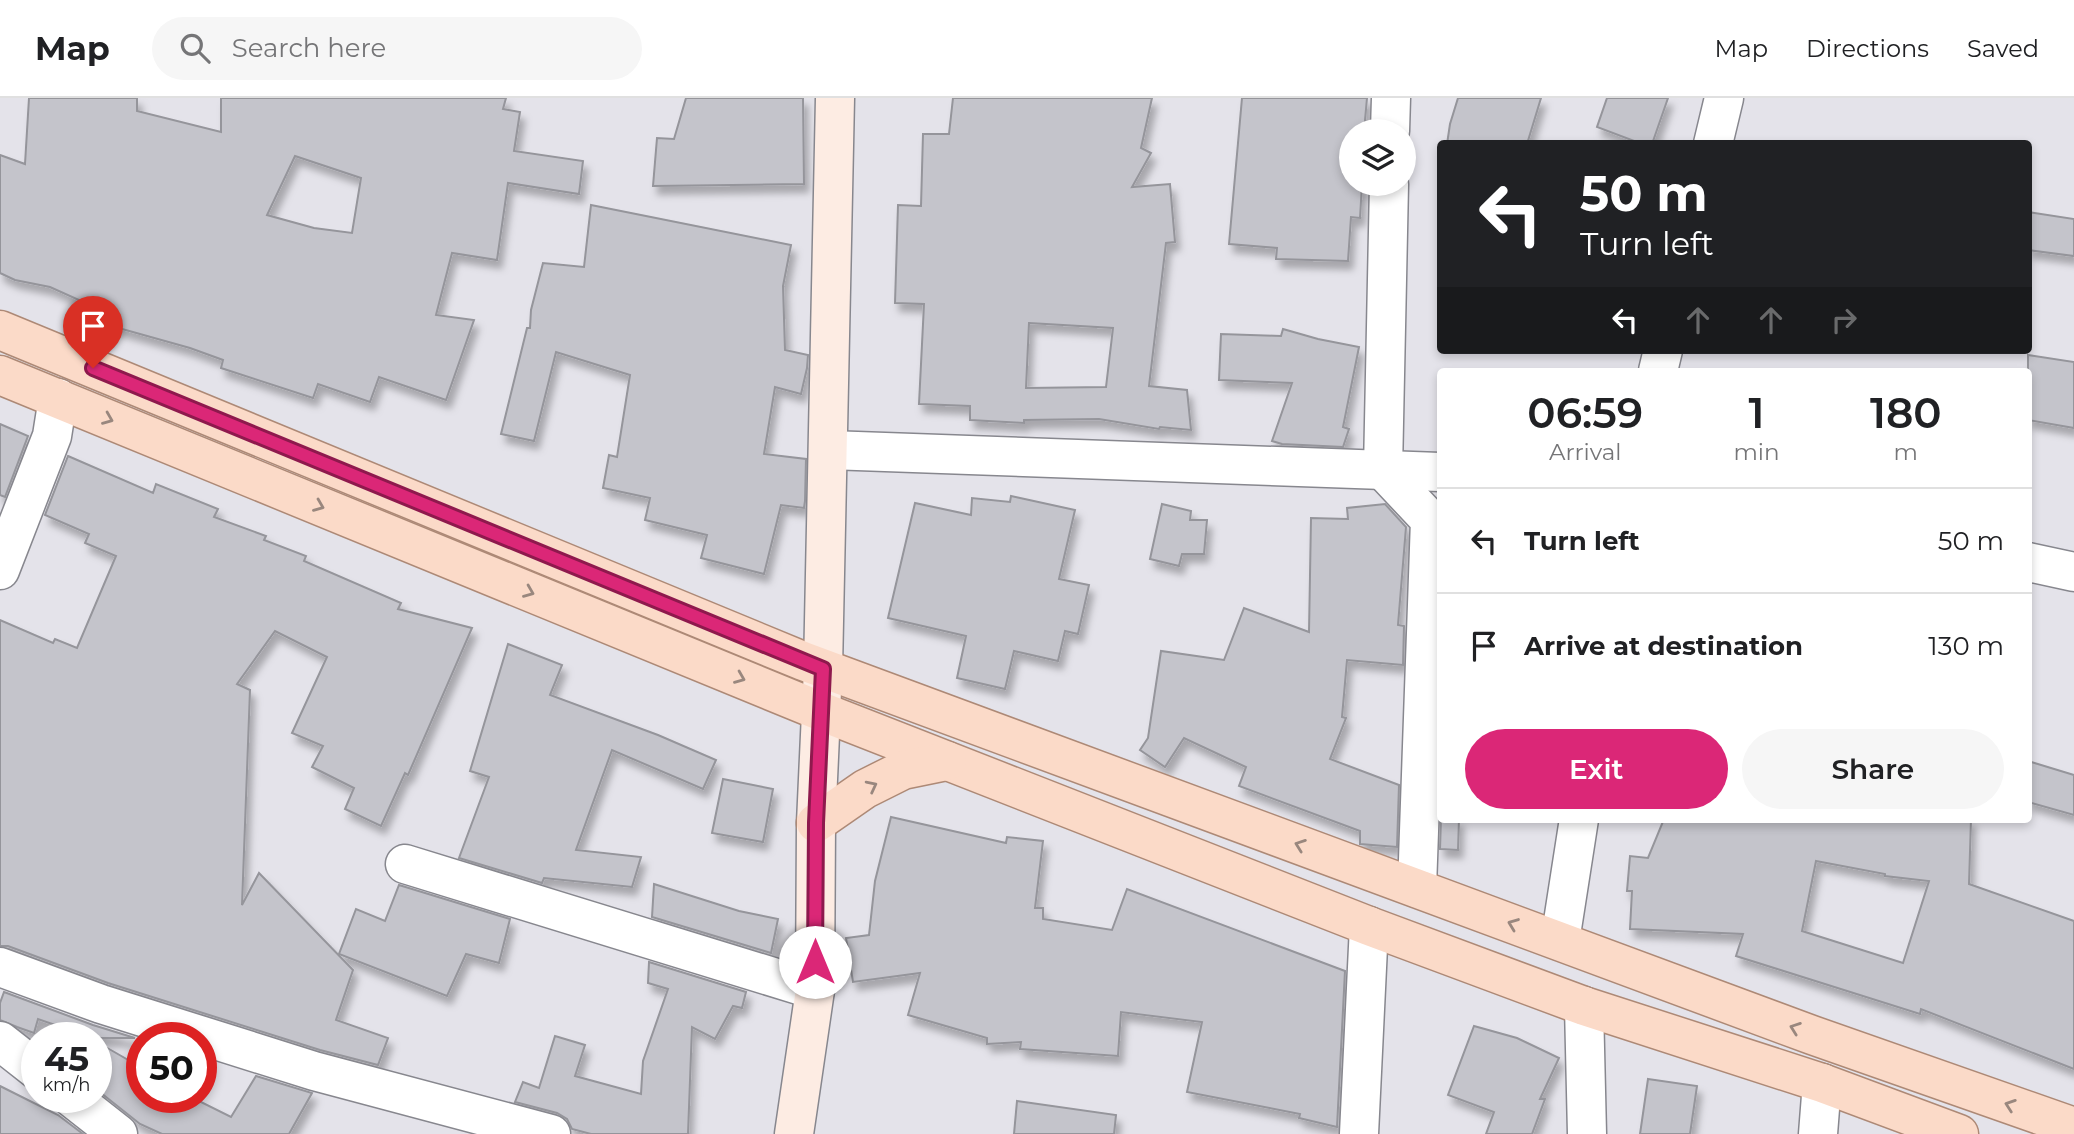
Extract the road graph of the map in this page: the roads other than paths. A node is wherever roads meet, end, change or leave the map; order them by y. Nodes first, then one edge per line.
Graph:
1 (835, 98) edge
2 (1391, 98) edge
3 (1724, 98) edge
4 (1391, 119) edge
5 (1714, 140) edge
6 (1389, 196) edge
7 (0, 330) edge
8 (0, 375) edge
9 (58, 398) junction
10 (829, 450) junction
11 (1383, 470) junction
12 (1437, 472) edge
13 (2032, 563) edge
14 (0, 570) edge
15 (2074, 572) edge
16 (823, 669) junction
17 (820, 712) junction
18 (947, 761) junction
19 (816, 823) junction
20 (1578, 823) edge
21 (405, 864) dead end
22 (1417, 888) junction
23 (1369, 926) junction
24 (1560, 942) junction
25 (0, 967) edge
26 (815, 990) junction
27 (1584, 1006) junction
28 (0, 1041) edge
29 (21, 1057) edge
30 (1822, 1083) junction
31 (90, 1113) edge
32 (2074, 1127) edge
33 (112, 1132) edge
34 (551, 1134) edge
35 (794, 1134) edge
36 (1359, 1134) edge
37 (1587, 1134) edge
38 (1818, 1134) edge
39 (1959, 1134) edge

1 - 10 main road
2 - 4 street
3 - 5 street
6 - 11 street
7 - 16 main road
8 - 9 main road
9 - 14 street
9 -> 17 main road
10 - 11 street
10 - 16 main road
11 - 12 street
11 - 22 street
13 - 15 street
16 - 17 main road
22 -> 16 main road
17 - 18 main road
17 - 19 main road
19 -> 18 main road
18 - 23 main road
19 - 26 main road
20 - 24 street
21 - 26 street
24 -> 22 main road
23 - 27 main road
23 - 36 street
32 -> 24 main road
25 - 34 street
26 - 35 main road
27 - 30 main road
27 - 37 street
28 - 29 street
30 - 38 street
30 - 39 main road
31 - 33 street

